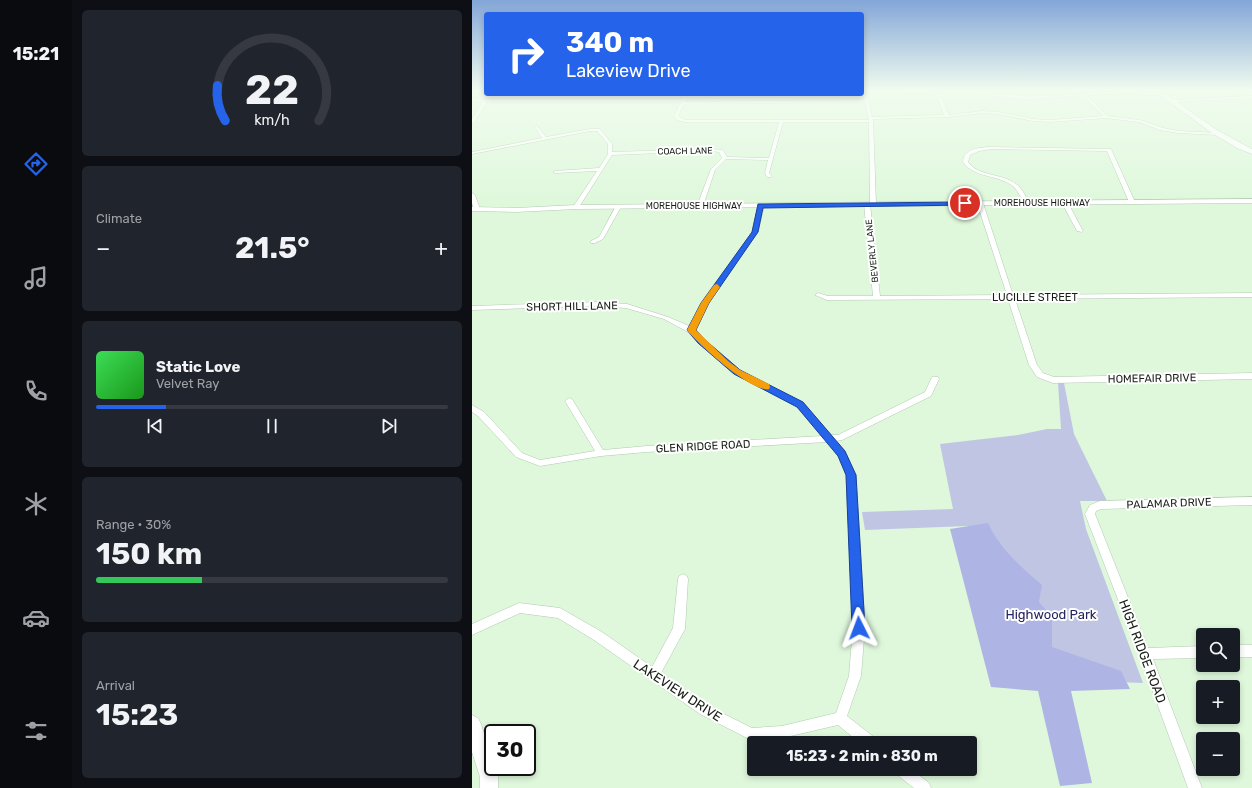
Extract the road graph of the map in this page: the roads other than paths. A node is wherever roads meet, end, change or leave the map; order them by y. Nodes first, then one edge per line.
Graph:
1 (537, 127) dead end
2 (779, 127) edge
3 (871, 127) edge
4 (1156, 127) edge
5 (1209, 127) edge
6 (1219, 134) junction
7 (545, 139) junction
8 (1252, 152) edge
9 (472, 153) edge
10 (610, 154) junction
11 (725, 158) junction
12 (771, 159) junction
13 (600, 169) junction
14 (555, 172) dead end
15 (769, 176) dead end
16 (472, 194) edge
17 (1252, 201) edge
18 (1026, 202) junction
19 (1132, 202) junction
20 (980, 203) junction
21 (1065, 203) junction
22 (870, 204) junction
23 (700, 206) junction
24 (760, 206) junction
25 (576, 207) junction
26 (618, 207) junction
27 (475, 209) edge
28 (1080, 230) dead end
29 (593, 242) dead end
30 (818, 295) dead end
31 (1252, 295) edge
32 (877, 298) junction
33 (1011, 298) junction
34 (472, 308) edge
35 (692, 330) junction
36 (1252, 376) edge
37 (935, 379) dead end
38 (569, 401) dead end
39 (472, 408) edge
40 (830, 440) junction
41 (601, 453) junction
42 (1252, 501) edge
43 (1090, 514) joint
44 (683, 579) dead end
45 (472, 630) edge
46 (1240, 651) edge
47 (1252, 651) edge
48 (1196, 652) edge
49 (1145, 654) junction
50 (654, 674) junction
51 (840, 718) junction
52 (472, 724) edge
53 (862, 736) edge
54 (909, 776) edge
55 (490, 788) edge
56 (924, 788) edge
57 (1194, 788) edge

1 - 7 street
2 - 12 street
3 - 22 street, BEVERLY LANE
4 - 6 street
5 - 6 main road
6 - 8 main road
7 - 9 street
7 - 10 street
10 - 11 street, COACH LANE
10 - 13 street
11 - 12 street
11 - 23 street, COACH LANE
12 - 15 street
13 - 14 street
13 - 25 street
16 - 27 street
17 - 19 street, MOREHOUSE HIGHWAY
18 - 19 street
18 - 20 street, MOREHOUSE HIGHWAY
18 - 21 street, MOREHOUSE HIGHWAY
19 - 21 street, MOREHOUSE HIGHWAY
20 - 22 street, MOREHOUSE HIGHWAY
20 - 33 street
21 - 28 street
22 - 24 street, MOREHOUSE HIGHWAY
22 - 32 street, BEVERLY LANE
23 - 24 street, MOREHOUSE HIGHWAY
23 - 26 street, MOREHOUSE HIGHWAY
24 - 35 street
25 - 26 street, MOREHOUSE HIGHWAY
25 - 27 street, MOREHOUSE HIGHWAY
26 - 29 street
30 - 32 street, LUCILLE STREET
31 - 33 street, LUCILLE STREET
32 - 33 street, LUCILLE STREET
33 - 36 street, HOMEFAIR DRIVE
34 - 35 street, SHORT HILL LANE
35 - 40 street
37 - 40 street, GLEN RIDGE ROAD
38 - 41 street
39 - 41 street, GLEN RIDGE ROAD
40 - 41 street, GLEN RIDGE ROAD
40 - 51 street
42 - 43 street, PALAMAR DRIVE
43 - 49 street, HIGH RIDGE ROAD
44 - 50 street
45 - 50 street, LAKEVIEW DRIVE
46 - 47 street
48 - 49 street
49 - 57 street, HIGH RIDGE ROAD
50 - 51 street, LAKEVIEW DRIVE
51 - 53 street
52 - 55 street
54 - 56 street

